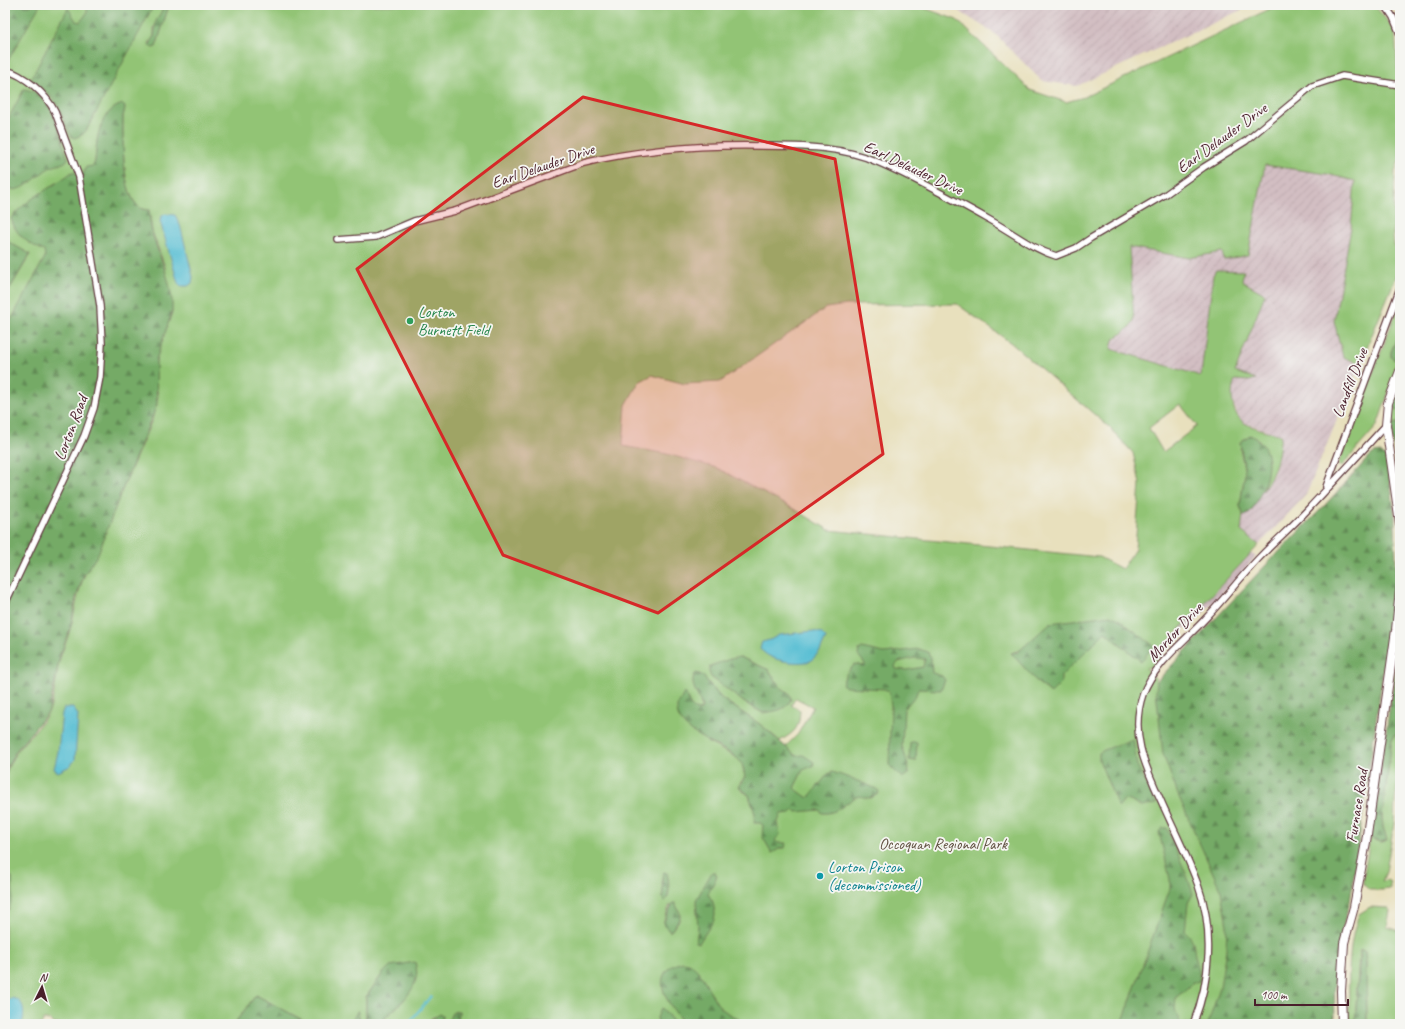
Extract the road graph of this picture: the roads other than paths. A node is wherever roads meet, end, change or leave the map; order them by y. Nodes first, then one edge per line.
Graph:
1 (1385, 5) edge
2 (1400, 34) edge
3 (5, 70) edge
4 (1400, 85) edge
5 (338, 240) dead end
6 (1400, 288) edge
7 (1400, 371) edge
8 (1386, 425) junction
9 (1326, 489) junction
10 (1400, 524) edge
11 (1400, 590) edge
12 (5, 604) edge
13 (1193, 1024) edge
14 (1342, 1024) edge

1 - 2 street
3 - 12 street, Lorton Road
4 - 5 street, Earl Delauder Drive
6 - 9 street, Landfill Drive
7 - 8 main road
8 - 9 street, Mordor Drive
8 - 10 main road
9 - 13 street, Mordor Drive
11 - 14 main road, Furnace Road

